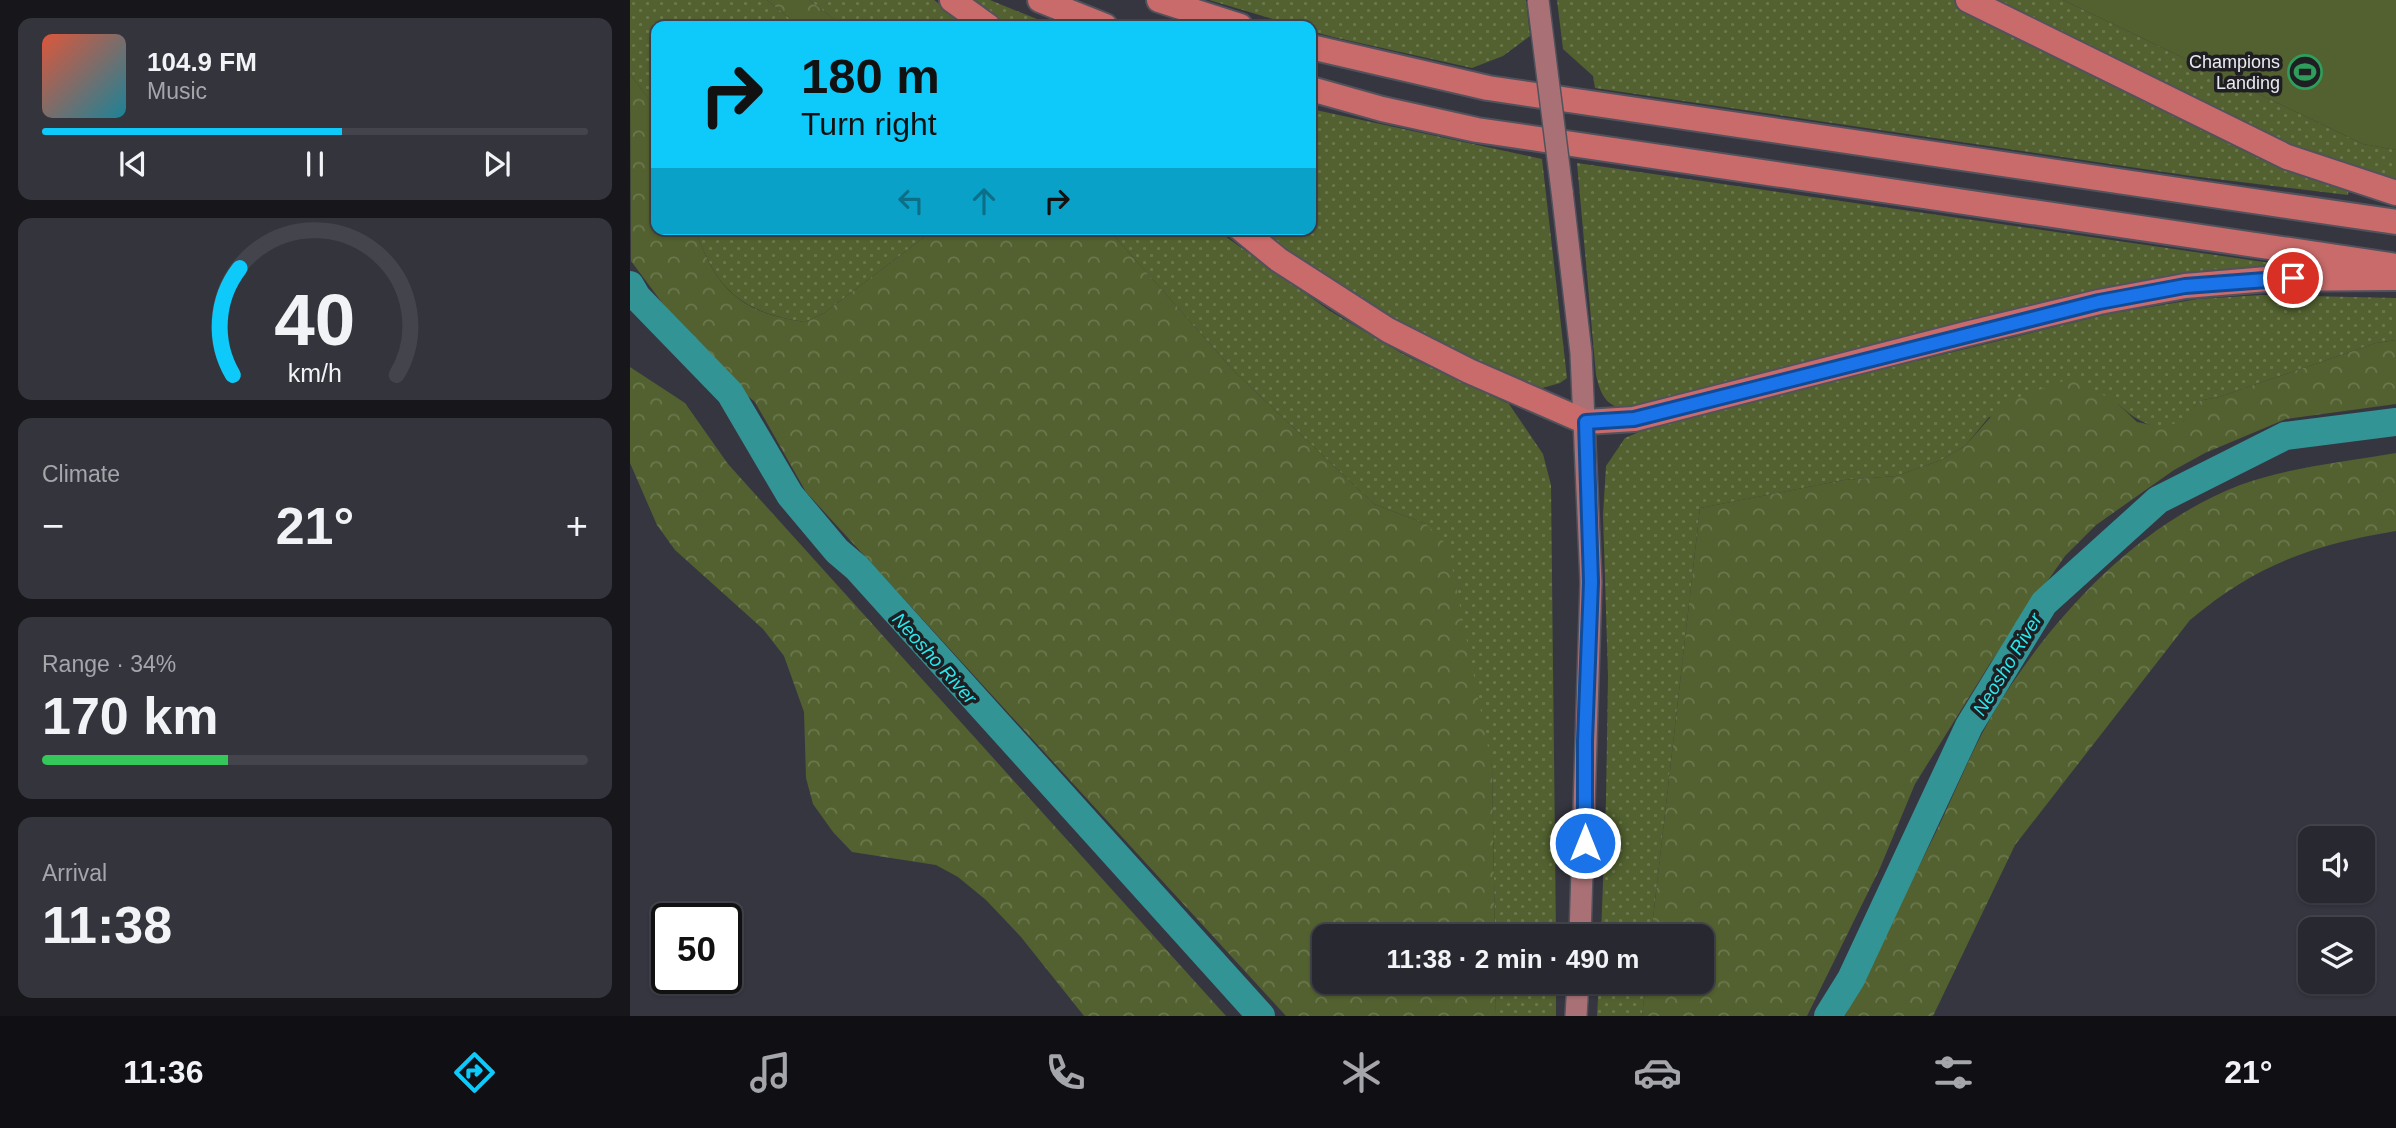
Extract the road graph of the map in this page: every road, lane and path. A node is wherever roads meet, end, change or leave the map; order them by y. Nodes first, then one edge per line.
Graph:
1 (952, 0) edge
2 (1040, 0) edge
3 (1158, 0) edge
4 (1538, 0) edge
5 (1968, 0) edge
6 (981, 21) edge
7 (1092, 21) edge
8 (1224, 21) edge
9 (1316, 48) edge
10 (1316, 90) edge
11 (2396, 193) edge
12 (2396, 222) edge
13 (1248, 235) edge
14 (2396, 266) edge
15 (2396, 278) edge
16 (1586, 422) junction
17 (1580, 924) edge
18 (1577, 994) edge
19 (1576, 1016) edge

1 - 6 highway
2 - 7 highway
3 - 8 highway
4 - 16 main road, bridge
5 - 11 highway
9 - 12 highway
10 - 14 highway
13 - 16 highway
15 - 16 highway
16 - 17 main road
18 - 19 main road

